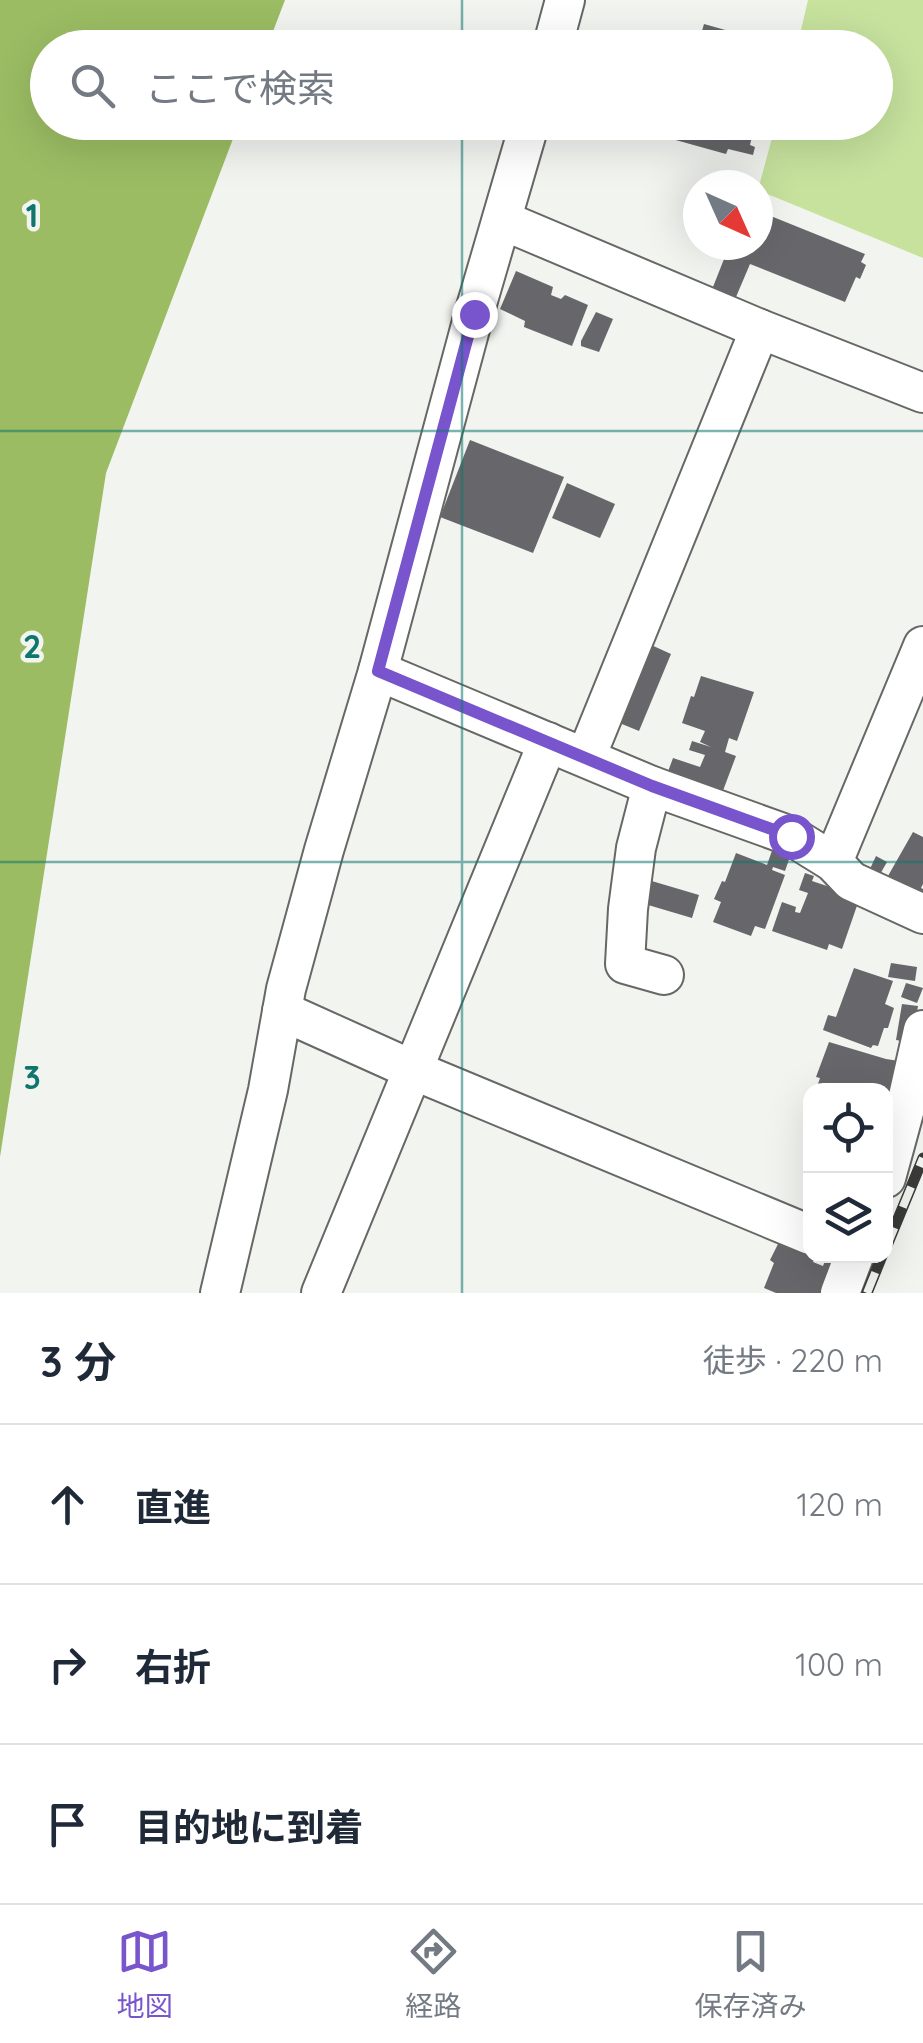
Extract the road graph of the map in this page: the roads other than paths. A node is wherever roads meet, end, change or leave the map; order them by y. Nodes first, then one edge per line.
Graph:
1 (566, 0) edge
2 (557, 30) edge
3 (525, 140) edge
4 (502, 220) junction
5 (760, 329) junction
6 (923, 393) edge
7 (923, 646) edge
8 (378, 671) junction
9 (548, 742) junction
10 (586, 757) junction
11 (652, 786) junction
12 (833, 862) junction
13 (923, 914) edge
14 (664, 975) dead end
15 (282, 1010) junction
16 (923, 1030) edge
17 (413, 1070) junction
18 (887, 1173) edge
19 (803, 1231) edge
20 (851, 1263) edge
21 (220, 1293) edge
22 (321, 1293) edge
23 (840, 1293) edge

1 - 2 street
3 - 4 street
4 - 5 street
4 - 8 street
5 - 6 street
5 - 10 street
7 - 12 street
8 - 9 street
8 - 15 street
9 - 10 street
9 - 17 street
10 - 11 street
11 - 12 street
11 - 14 street
12 - 13 street
15 - 17 street
15 - 21 street
16 - 18 street
17 - 19 street
17 - 22 street
20 - 23 street

